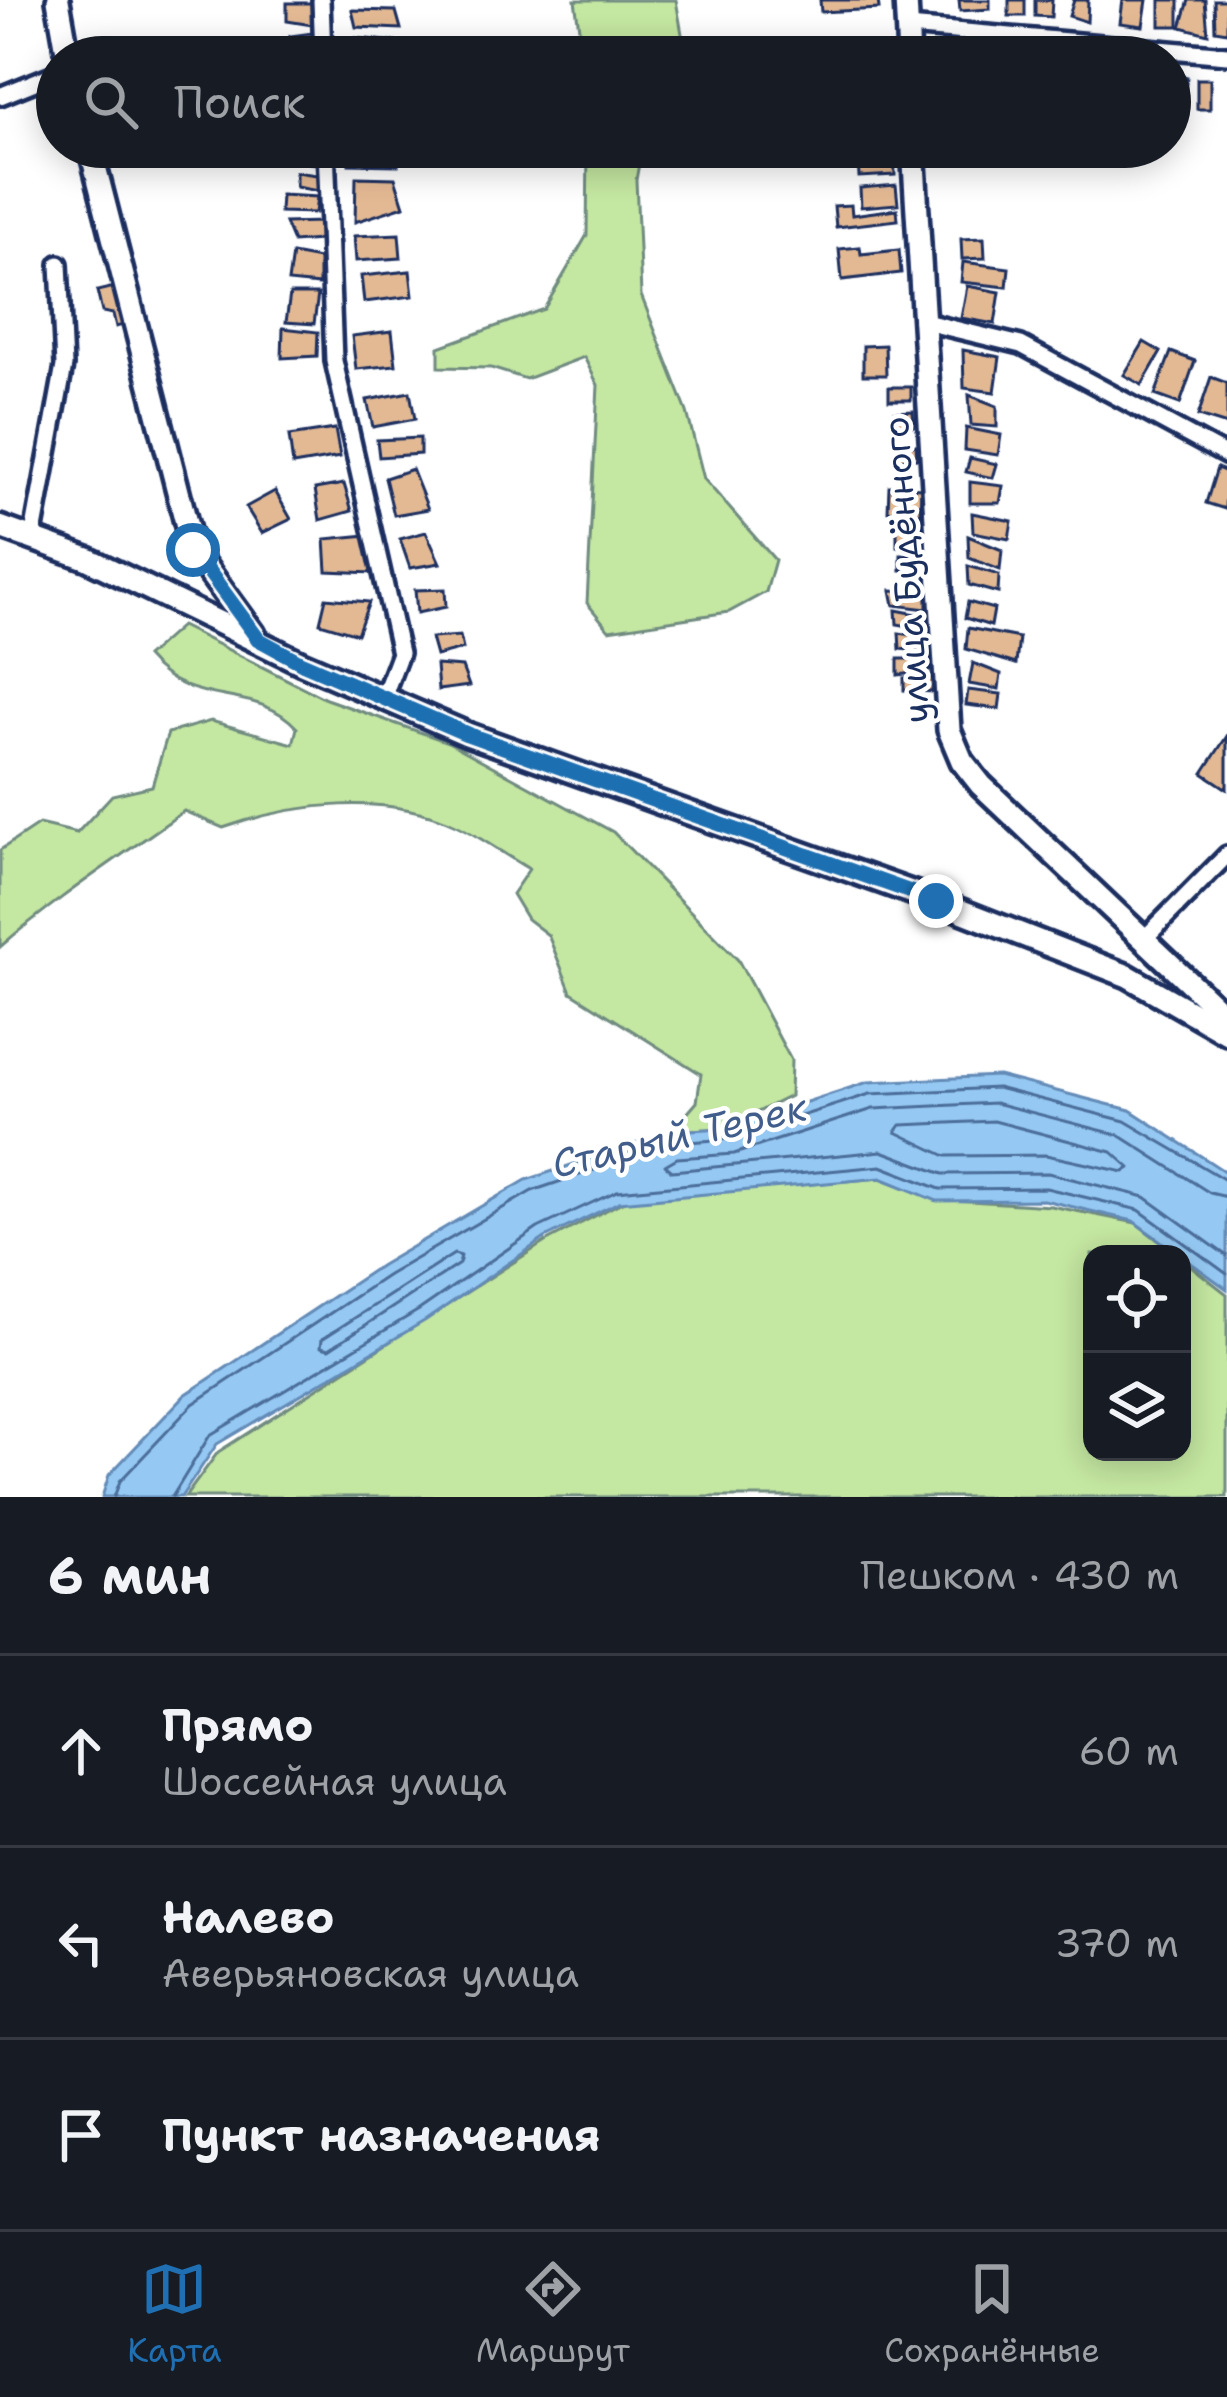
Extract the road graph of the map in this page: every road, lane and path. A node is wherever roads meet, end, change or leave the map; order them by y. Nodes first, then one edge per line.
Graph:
1 (58, 0) edge
2 (320, 0) edge
3 (906, 0) edge
4 (908, 27) junction
5 (64, 36) edge
6 (321, 36) edge
7 (908, 36) edge
8 (1011, 36) edge
9 (1191, 52) edge
10 (1227, 55) edge
11 (36, 81) edge
12 (0, 96) edge
13 (96, 168) edge
14 (327, 168) edge
15 (914, 168) edge
16 (59, 264) dead end
17 (921, 321) junction
18 (1227, 456) edge
19 (0, 527) edge
20 (32, 540) junction
21 (258, 639) junction
22 (383, 698) junction
23 (1227, 855) edge
24 (1144, 938) junction
25 (1227, 1018) edge
26 (1227, 1033) edge

1 - 5 street
2 - 6 street
3 - 4 street
4 - 7 street
4 - 8 street
9 - 10 street
11 - 12 street
13 - 21 street
14 - 22 street
15 - 17 street, улица Будённого
16 - 20 street
17 - 18 street
17 - 24 street, улица Будённого
19 - 20 street
20 - 21 street
21 - 22 street
22 - 26 street
23 - 24 street
24 - 25 street, улица Будённого

